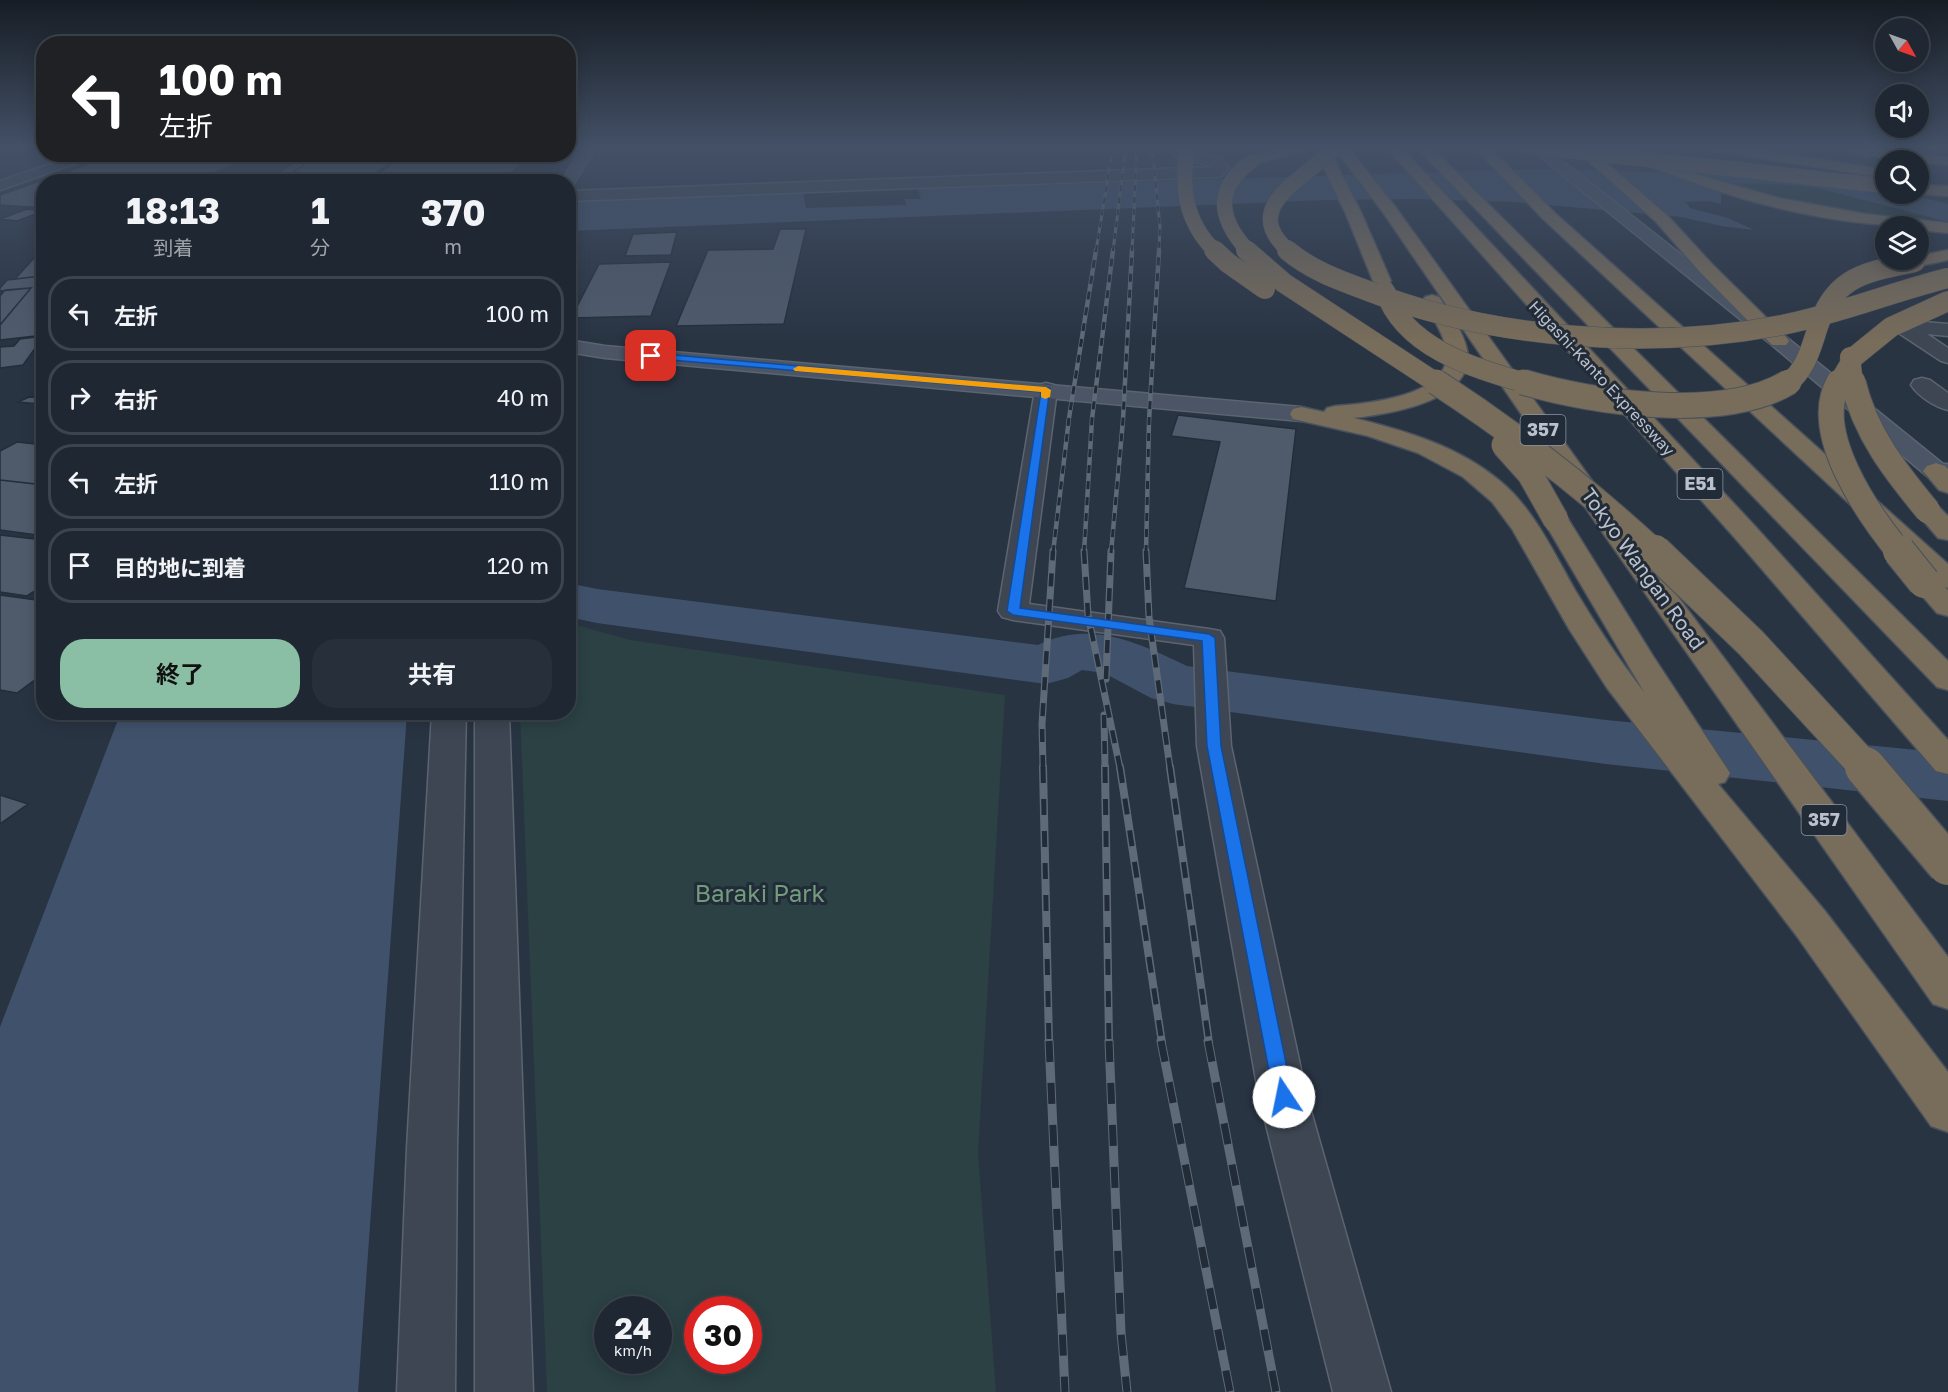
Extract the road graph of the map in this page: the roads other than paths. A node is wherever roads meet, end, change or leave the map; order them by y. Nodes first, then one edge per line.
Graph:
1 (1189, 211) edge
2 (1224, 211) edge
3 (1270, 211) edge
4 (1352, 211) edge
5 (1389, 211) edge
6 (1390, 211) edge
7 (1450, 211) edge
8 (1485, 211) edge
9 (1544, 211) edge
10 (1614, 211) edge
11 (1653, 211) edge
12 (1659, 211) edge
13 (1829, 211) edge
14 (1662, 219) junction
15 (1948, 228) edge
16 (1948, 255) edge
17 (1929, 259) edge
18 (1885, 270) edge
19 (1895, 270) edge
20 (1948, 278) edge
21 (1948, 301) edge
22 (1948, 330) edge
23 (1779, 341) junction
24 (576, 347) edge
25 (1948, 357) edge
26 (1922, 385) dead end
27 (1046, 390) junction
28 (1948, 403) edge
29 (1301, 414) junction
30 (1944, 476) edge
31 (1948, 532) edge
32 (1948, 579) edge
33 (1948, 607) edge
34 (1948, 680) edge
35 (449, 720) edge
36 (492, 720) edge
37 (1948, 762) edge
38 (1948, 865) edge
39 (1791, 898) junction
40 (1948, 991) edge
41 (1948, 1110) edge
42 (426, 1392) edge
43 (504, 1392) edge
44 (1362, 1392) edge

1 - 39 highway, bridge
2 - 38 highway, bridge
3 - 20 highway, bridge
4 - 18 highway, bridge
5 - 29 highway
6 - 40 highway, Tokyo Wangan Road / 357
7 - 37 highway, Higashi-Kanto Expressway / E51, bridge
8 - 34 highway, Higashi-Kanto Expressway / E51, bridge
9 - 32 highway
10 - 23 street
11 - 14 highway, bridge
12 - 14 highway, bridge
13 - 15 highway, bridge
14 - 23 highway
16 - 17 highway
19 - 31 highway, bridge
21 - 33 highway, bridge
22 - 25 street
23 - 30 street
24 - 27 street
26 - 28 street
27 - 29 street
27 - 44 street
29 - 39 highway
35 - 42 street
36 - 43 street
39 - 41 highway

